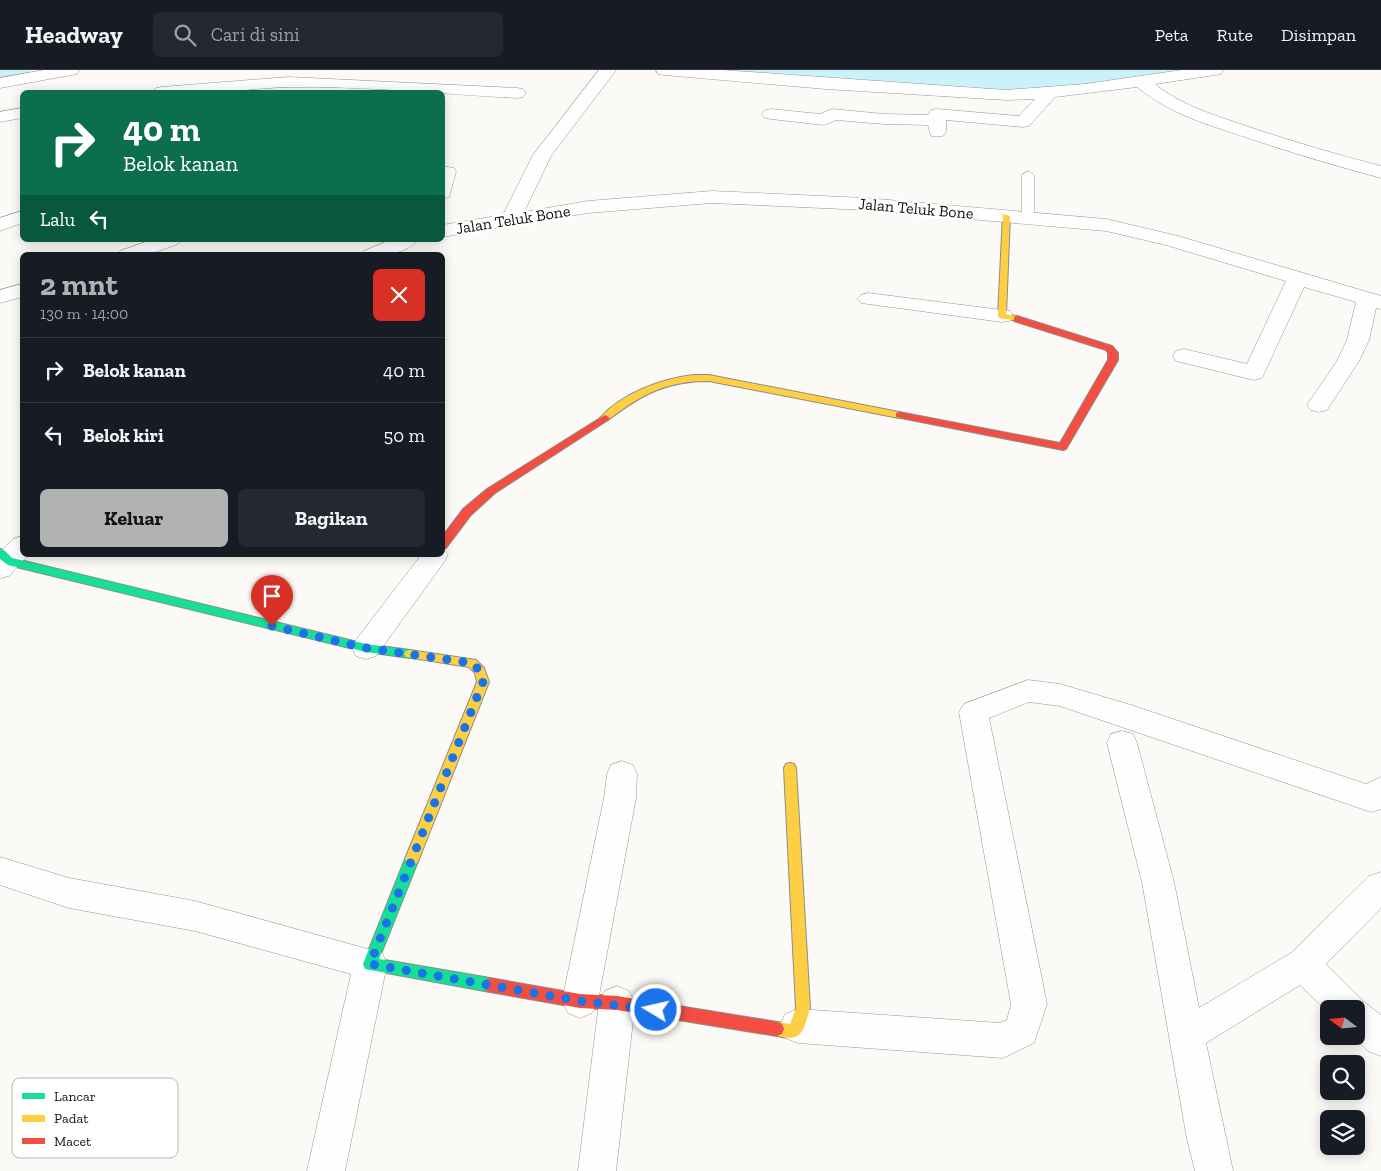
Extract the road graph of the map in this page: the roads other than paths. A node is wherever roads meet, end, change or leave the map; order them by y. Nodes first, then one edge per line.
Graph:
1 (71, 70) edge
2 (608, 70) edge
3 (664, 70) edge
4 (1215, 70) edge
5 (1139, 80) junction
6 (0, 84) edge
7 (328, 88) edge
8 (933, 89) junction
9 (187, 90) edge
10 (404, 90) edge
11 (445, 91) edge
12 (1051, 92) junction
13 (517, 93) dead end
14 (20, 113) edge
15 (771, 114) dead end
16 (0, 117) edge
17 (937, 117) junction
18 (937, 138) dead end
19 (1381, 172) edge
20 (1028, 175) dead end
21 (1006, 216) junction
22 (20, 218) edge
23 (1028, 218) junction
24 (510, 220) junction
25 (0, 225) edge
26 (445, 231) edge
27 (165, 242) edge
28 (401, 242) edge
29 (136, 252) edge
30 (378, 252) edge
31 (1298, 278) junction
32 (20, 291) edge
33 (0, 297) edge
34 (868, 299) dead end
35 (1374, 301) edge
36 (1002, 316) junction
37 (1184, 356) dead end
38 (1319, 404) dead end
39 (445, 541) edge
40 (8, 557) edge
41 (434, 557) edge
42 (366, 648) junction
43 (1122, 743) dead end
44 (790, 768) dead end
45 (622, 774) dead end
46 (1381, 790) edge
47 (0, 871) edge
48 (1381, 886) edge
49 (370, 964) junction
50 (1303, 964) junction
51 (1340, 1000) edge
52 (580, 1001) junction
53 (617, 1004) junction
54 (1365, 1024) edge
55 (798, 1026) junction
56 (1187, 1036) junction
57 (1381, 1039) edge
58 (326, 1171) edge
59 (597, 1171) edge
60 (1214, 1171) edge

1 - 6 street
2 - 24 street
3 - 8 street
4 - 5 street
5 - 12 street
5 - 19 street
7 - 9 street
7 - 10 street
8 - 12 street
8 - 17 street
11 - 13 street
12 - 17 street
14 - 16 street
15 - 17 street
17 - 18 street
20 - 23 lane
21 - 23 street, Jalan Teluk Bone
21 - 24 street, Jalan Teluk Bone
21 - 36 street
22 - 25 street
23 - 31 street, Jalan Teluk Bone
24 - 26 street, Jalan Teluk Bone
27 - 29 street
28 - 30 street
31 - 35 street, Jalan Teluk Bone
31 - 37 street
32 - 33 street
34 - 36 street
35 - 38 street
36 - 39 street
40 - 42 street
41 - 42 street
42 - 49 street
43 - 56 street
44 - 55 street
45 - 52 street
46 - 55 street
47 - 49 street
48 - 50 street
49 - 52 street
49 - 58 street
50 - 51 street
50 - 56 street
52 - 53 street
53 - 55 street
53 - 59 street
54 - 57 street
56 - 60 street

